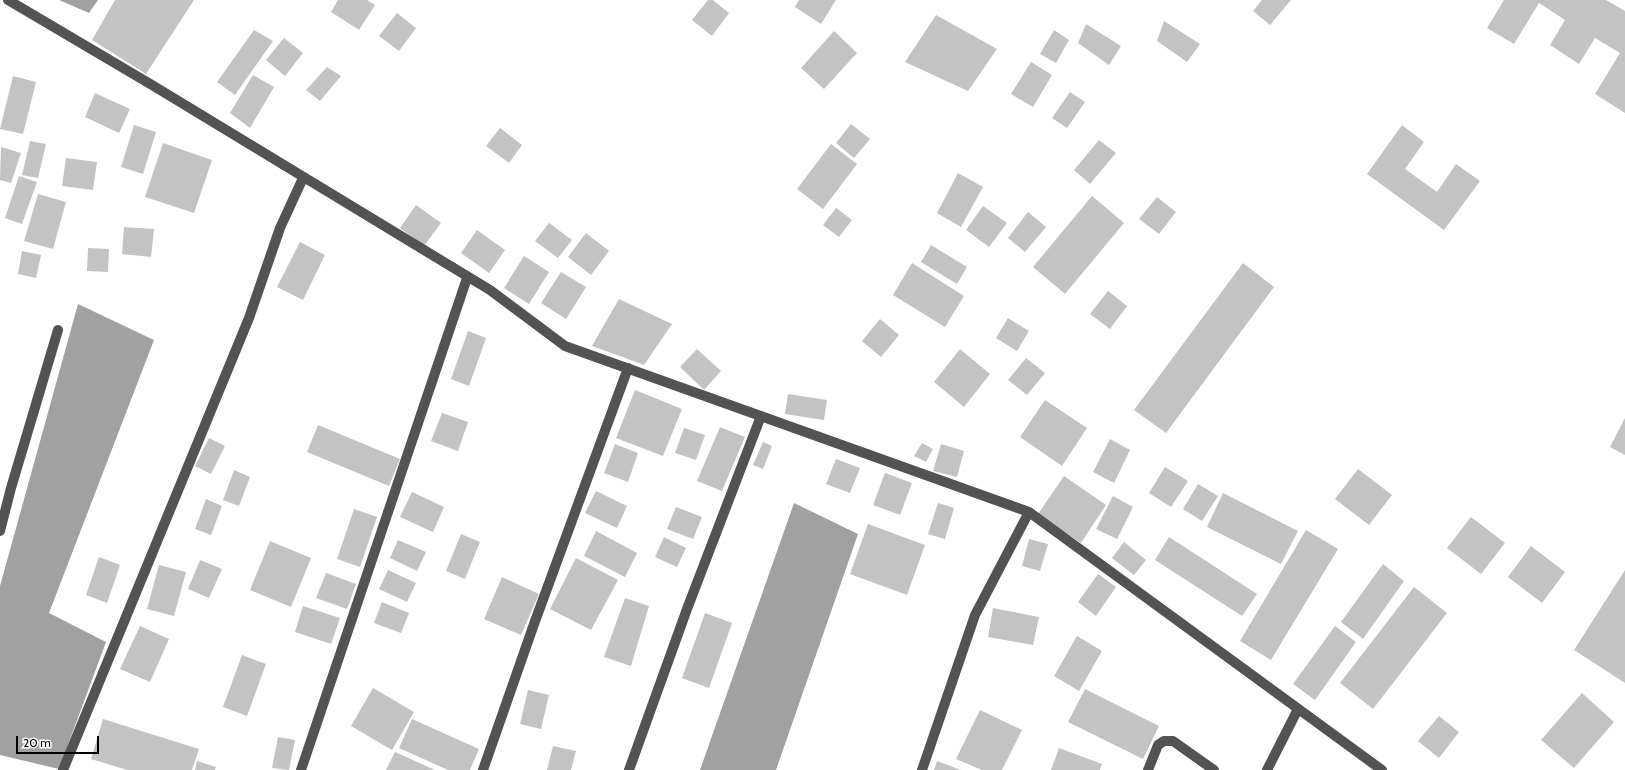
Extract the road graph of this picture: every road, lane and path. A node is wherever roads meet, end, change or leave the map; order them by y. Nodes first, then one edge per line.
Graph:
1 (8, 0) edge
2 (303, 178) junction
3 (467, 278) junction
4 (58, 330) dead end
5 (628, 368) junction
6 (761, 416) junction
7 (1029, 512) junction
8 (0, 531) edge
9 (1298, 709) junction
10 (64, 770) edge
11 (301, 770) edge
12 (483, 770) edge
13 (628, 770) edge
14 (922, 770) edge
15 (1148, 770) edge
16 (1214, 770) edge
17 (1267, 770) edge
18 (1382, 770) edge

1 - 2 street
2 - 3 street
2 - 10 street
3 - 5 street
3 - 11 street
4 - 8 street
5 - 6 street
5 - 12 street
6 - 7 street
6 - 13 street
7 - 9 street
7 - 14 street
9 - 17 street
9 - 18 street
15 - 16 street

